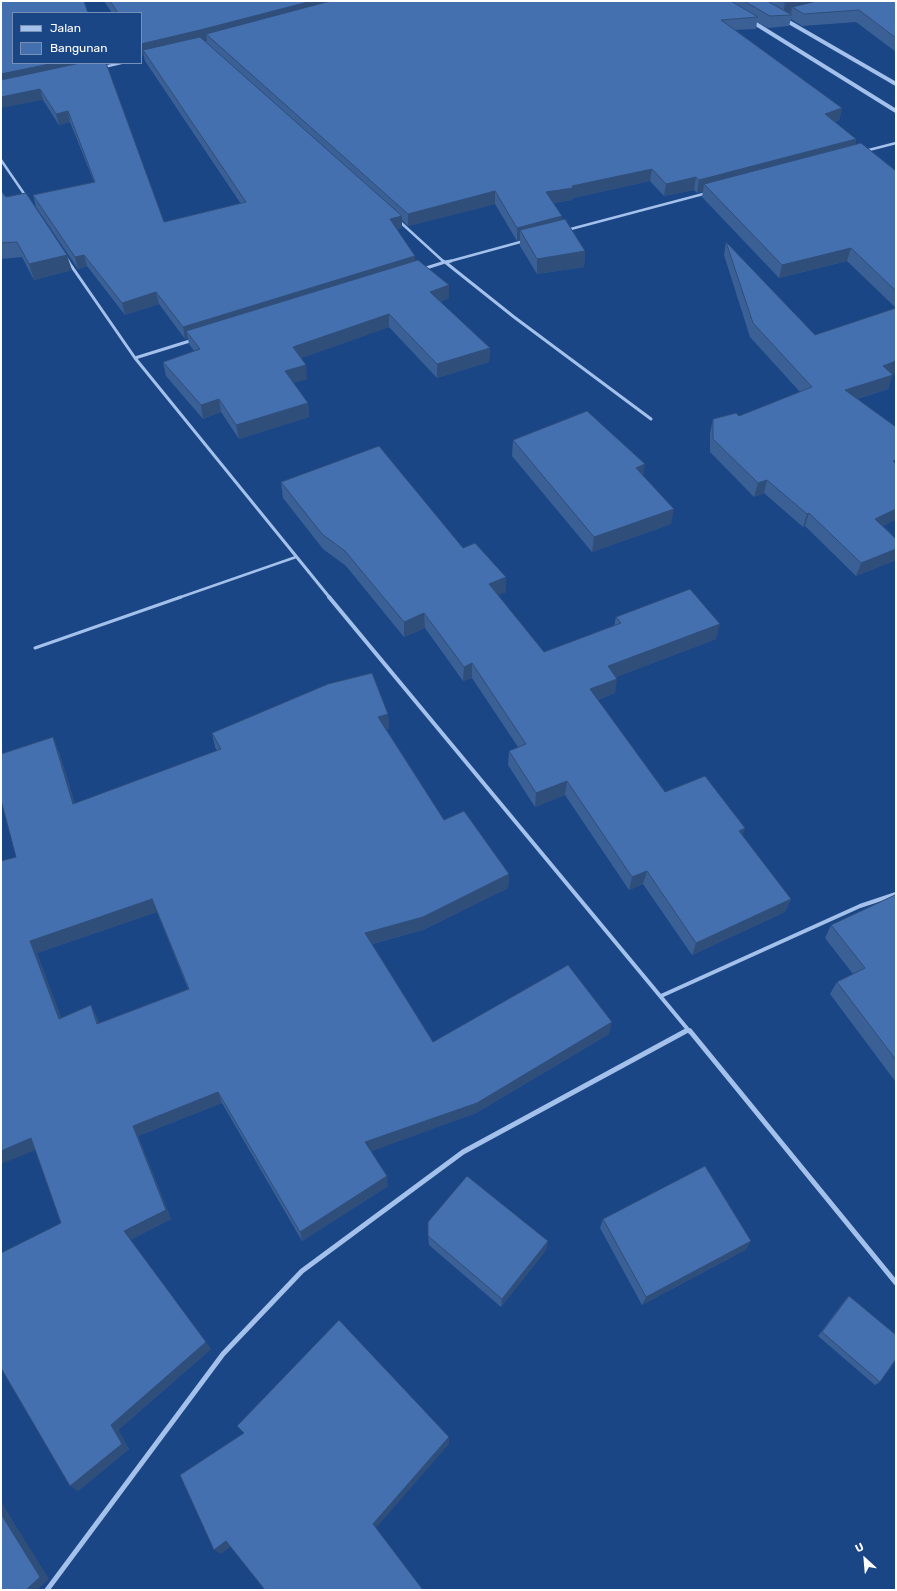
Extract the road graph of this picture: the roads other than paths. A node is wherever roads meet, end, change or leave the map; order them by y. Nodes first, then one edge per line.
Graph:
1 (741, 15) edge
2 (776, 15) edge
3 (789, 16) edge
4 (782, 18) junction
5 (117, 64) edge
6 (99, 68) edge
7 (896, 84) edge
8 (896, 111) edge
9 (896, 143) edge
10 (858, 153) edge
11 (1, 160) edge
12 (712, 191) edge
13 (28, 200) edge
14 (398, 220) edge
15 (560, 232) edge
16 (529, 240) edge
17 (64, 252) edge
18 (445, 262) junction
19 (422, 269) edge
20 (196, 339) edge
21 (135, 358) junction
22 (651, 419) dead end
23 (296, 557) junction
24 (35, 648) dead end
25 (896, 894) edge
26 (661, 996) junction
27 (688, 1030) junction
28 (896, 1283) edge
29 (47, 1590) edge

1 - 8 street
2 - 4 street
3 - 4 street
4 - 7 street
5 - 6 street
9 - 10 street
11 - 13 street
12 - 15 street
14 - 18 street
16 - 18 street
17 - 21 street
18 - 19 street
18 - 22 street
20 - 21 street
21 - 23 street
23 - 24 lane
23 - 26 street
25 - 26 street
26 - 27 street
27 - 28 street
27 - 29 street

